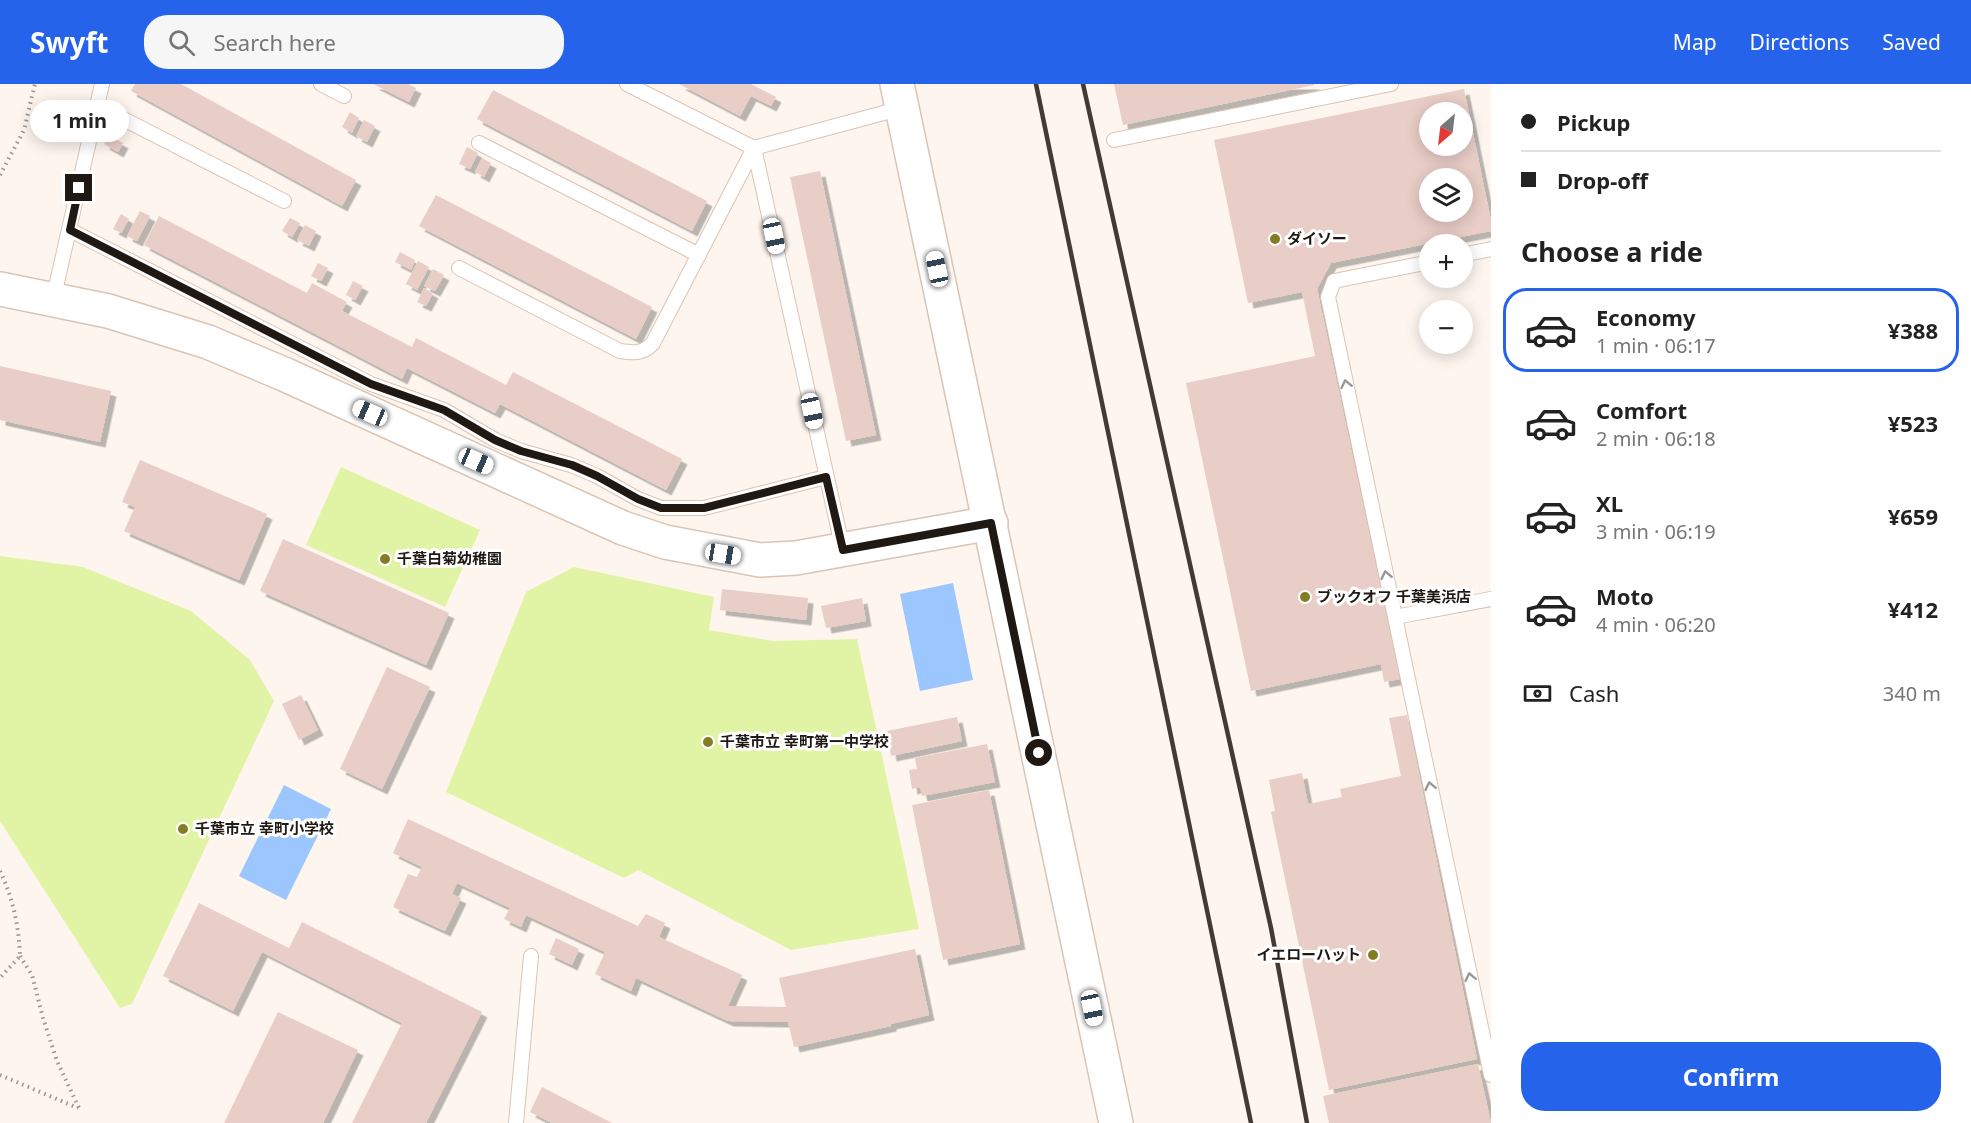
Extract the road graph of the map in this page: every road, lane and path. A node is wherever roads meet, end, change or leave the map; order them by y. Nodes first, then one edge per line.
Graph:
1 (35, 84) edge
2 (102, 84) edge
3 (321, 84) edge
4 (627, 84) edge
5 (1390, 84) edge
6 (344, 96) dead end
7 (900, 96) edge
8 (96, 105) junction
9 (1114, 140) dead end
10 (479, 143) dead end
11 (754, 148) junction
12 (0, 176) edge
13 (284, 201) dead end
14 (70, 230) junction
15 (1491, 249) edge
16 (1473, 253) edge
17 (699, 255) junction
18 (1419, 264) edge
19 (459, 268) dead end
20 (0, 289) edge
21 (53, 300) junction
22 (826, 477) junction
23 (991, 523) junction
24 (843, 550) junction
25 (1491, 599) edge
26 (1395, 617) junction
27 (0, 871) edge
28 (20, 956) junction
29 (531, 956) dead end
30 (0, 978) edge
31 (1491, 1006) edge
32 (1477, 1009) junction
33 (0, 1075) edge
34 (1491, 1075) edge
35 (516, 1123) edge
36 (1116, 1123) edge

1 - 12 path
2 - 8 lane
3 - 6 lane
4 - 11 lane
5 - 9 lane
7 - 11 lane
7 - 23 street
8 - 13 lane
8 - 14 lane
10 - 17 lane
11 - 17 lane
11 - 22 lane
14 - 21 lane
14 - 22 lane
15 - 16 lane
17 - 19 lane
26 -> 18 lane
20 - 21 street
21 - 24 street
22 - 24 lane
23 - 24 street
23 - 36 street
25 - 26 lane
32 -> 26 lane
27 - 28 path
28 - 30 path
28 - 33 path
29 - 35 lane
31 - 32 lane
32 - 34 lane

